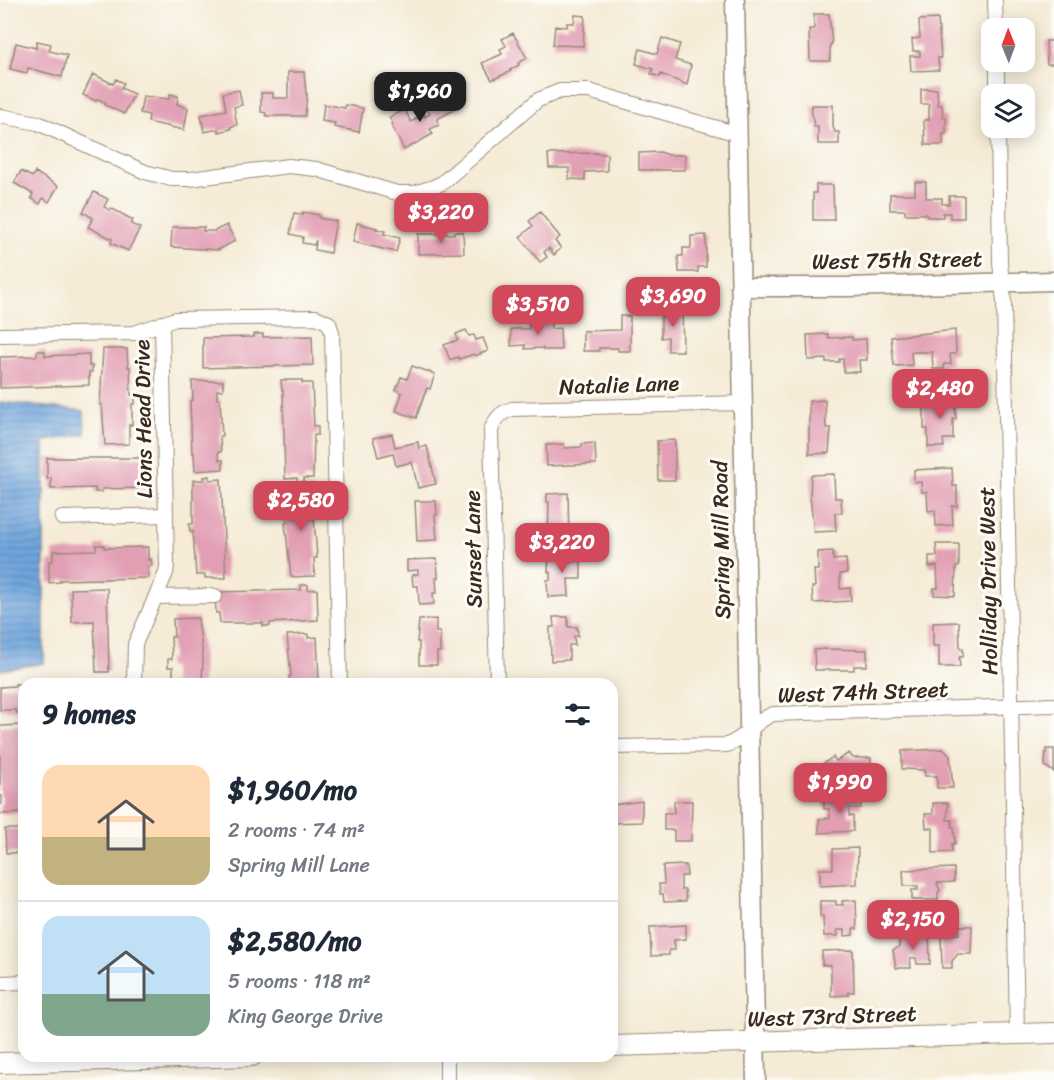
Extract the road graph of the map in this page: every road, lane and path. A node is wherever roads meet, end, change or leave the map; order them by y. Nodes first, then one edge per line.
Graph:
1 (735, 0) edge
2 (996, 0) edge
3 (996, 18) edge
4 (0, 116) edge
5 (738, 134) junction
6 (998, 138) edge
7 (1054, 280) edge
8 (1002, 282) junction
9 (741, 287) junction
10 (162, 323) junction
11 (0, 335) edge
12 (743, 403) junction
13 (499, 416) joint
14 (166, 515) junction
15 (62, 518) dead end
16 (215, 596) dead end
17 (155, 597) junction
18 (134, 678) edge
19 (340, 678) edge
20 (496, 678) edge
21 (1054, 705) edge
22 (1011, 707) junction
23 (749, 729) junction
24 (618, 747) edge
25 (18, 982) edge
26 (0, 983) edge
27 (1054, 1033) edge
28 (1017, 1034) junction
29 (756, 1042) junction
30 (618, 1046) edge
31 (27, 1062) edge
32 (447, 1062) edge
33 (0, 1063) edge
34 (447, 1080) edge
35 (756, 1080) edge

1 - 5 street, Spring Mill Road
2 - 3 street
4 - 5 street
5 - 9 street, Spring Mill Road
6 - 8 street, Holliday Drive West
7 - 8 street, West 75th Street
8 - 9 street, West 75th Street
8 - 22 street, Holliday Drive West
9 - 12 street, Spring Mill Road
10 - 11 street
10 - 14 street, Lions Head Drive
10 - 19 street
12 - 13 street, Natalie Lane
12 - 23 street, Spring Mill Road
13 - 20 street, Sunset Lane
14 - 15 street, Lions Head Drive
14 - 17 street, Lions Head Drive
16 - 17 street
17 - 18 street, Lions Head Drive
21 - 22 street, West 74th Street
22 - 23 street, West 74th Street
22 - 28 street, Holliday Drive West
23 - 24 street, West 74th Street
23 - 29 street, Spring Mill Road
25 - 26 street
27 - 28 main road, West 73rd Street
28 - 29 main road, West 73rd Street
29 - 30 main road, West 73rd Street
29 - 35 street, Spring Mill Road
31 - 33 main road
32 - 34 street

